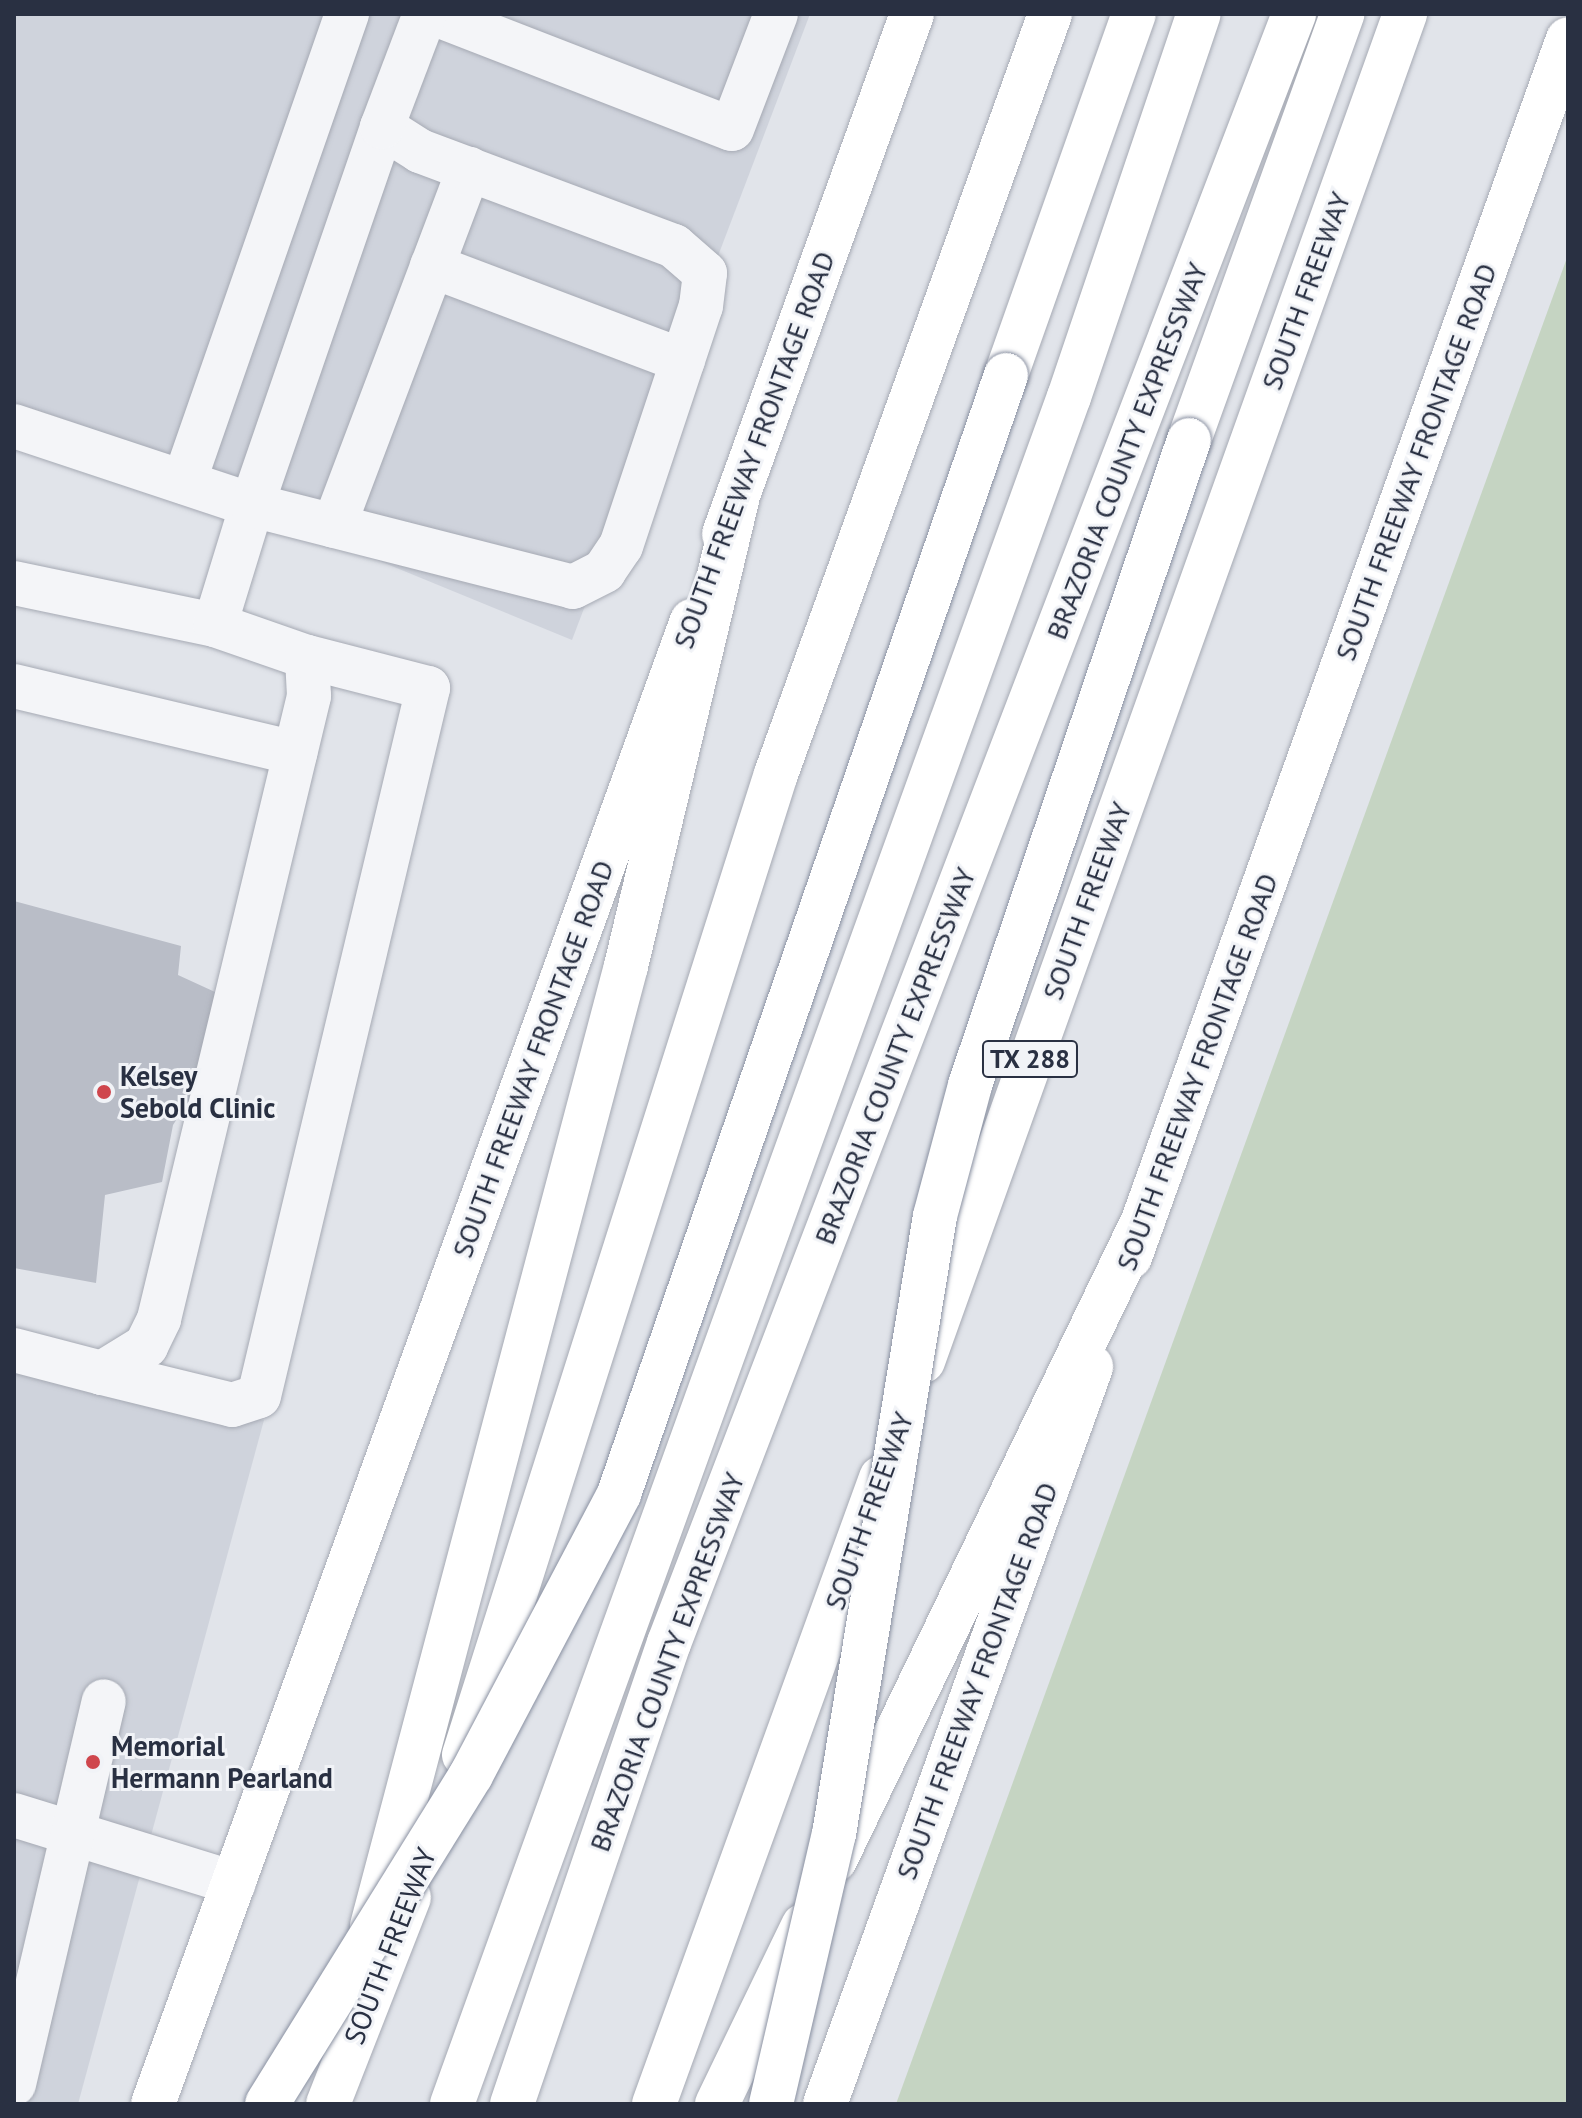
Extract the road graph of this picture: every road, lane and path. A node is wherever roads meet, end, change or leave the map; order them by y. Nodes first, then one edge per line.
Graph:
1 (347, 14) edge
2 (425, 14) edge
3 (435, 14) edge
4 (776, 14) edge
5 (912, 14) edge
6 (1050, 14) edge
7 (1134, 14) edge
8 (1199, 14) edge
9 (1294, 14) edge
10 (1342, 14) edge
11 (1405, 14) edge
12 (516, 28) edge
13 (1568, 39) edge
14 (382, 127) junction
15 (469, 169) junction
16 (432, 266) junction
17 (683, 361) junction
18 (14, 426) edge
19 (184, 482) junction
20 (737, 499) junction
21 (252, 505) junction
22 (334, 526) junction
23 (14, 583) edge
24 (215, 625) junction
25 (307, 657) junction
26 (14, 686) edge
27 (295, 753) junction
28 (1143, 1221) junction
29 (14, 1350) edge
30 (102, 1373) junction
31 (104, 1701) dead end
32 (14, 1815) edge
33 (74, 1832) junction
34 (234, 1883) junction
35 (14, 2084) edge
36 (153, 2104) edge
37 (267, 2104) edge
38 (327, 2104) edge
39 (452, 2104) edge
40 (512, 2104) edge
41 (654, 2104) edge
42 (717, 2104) edge
43 (771, 2104) edge
44 (825, 2104) edge

1 - 19 lane
2 - 14 lane
3 - 12 lane
4 - 12 lane
5 - 20 main road, SOUTH FREEWAY FRONTAGE ROAD
6 - 38 main road, SOUTH FREEWAY
7 - 37 main road, bridge
8 - 39 main road, BRAZORIA COUNTY EXPRESSWAY
9 - 40 main road, BRAZORIA COUNTY EXPRESSWAY
10 - 43 main road, bridge
11 - 41 main road, SOUTH FREEWAY / TX 288
13 - 28 main road, SOUTH FREEWAY FRONTAGE ROAD
14 - 15 lane
14 - 21 lane
15 - 16 lane
15 - 17 lane
16 - 17 lane
16 - 22 lane
17 - 22 lane
18 - 19 lane
19 - 21 lane
20 - 34 main road, SOUTH FREEWAY FRONTAGE ROAD
20 - 38 main road
21 - 22 lane
21 - 24 lane
23 - 24 lane
24 - 25 lane
25 - 27 lane
25 - 30 lane
26 - 27 lane
27 - 30 lane
28 - 42 main road
28 - 44 main road, SOUTH FREEWAY FRONTAGE ROAD
29 - 30 lane
31 - 33 lane
32 - 33 lane
33 - 34 lane
33 - 35 lane
34 - 36 main road, SOUTH FREEWAY FRONTAGE ROAD

